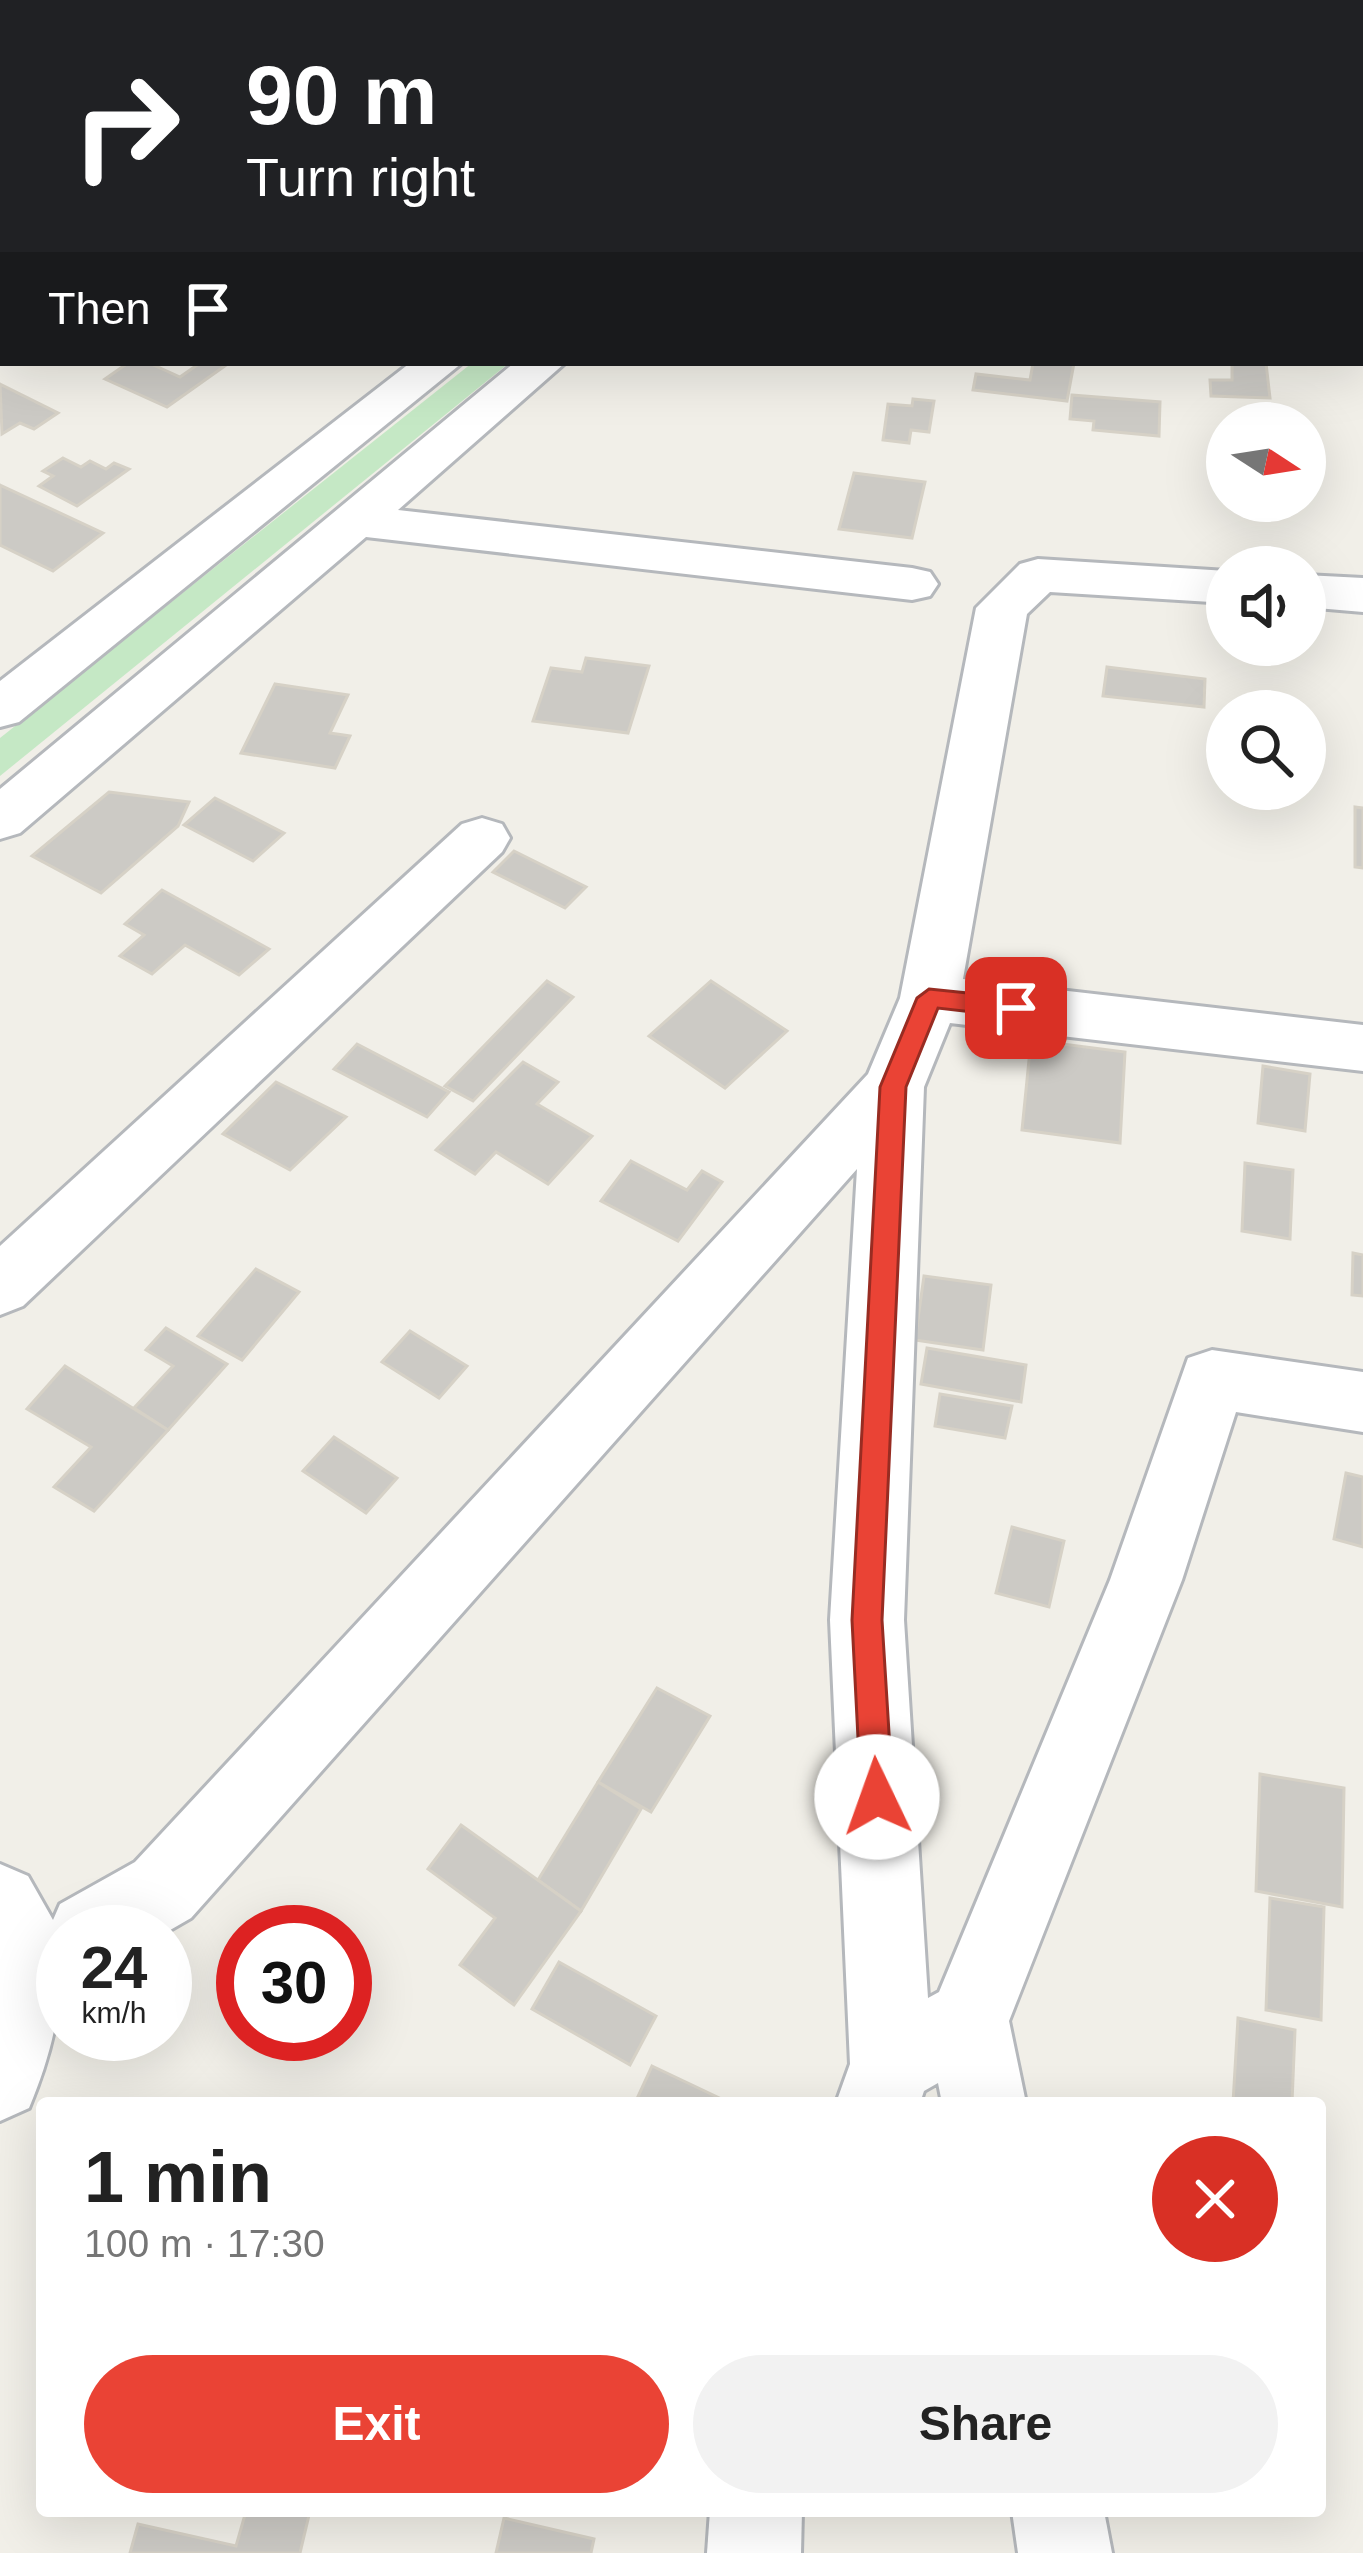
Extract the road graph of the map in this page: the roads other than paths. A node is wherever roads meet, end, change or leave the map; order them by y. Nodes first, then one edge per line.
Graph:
1 (436, 366) edge
2 (538, 366) edge
3 (352, 520) junction
4 (912, 584) dead end
5 (1206, 585) edge
6 (1326, 592) edge
7 (1363, 595) edge
8 (0, 710) edge
9 (0, 819) edge
10 (482, 838) dead end
11 (929, 998) junction
12 (1363, 1048) edge
13 (893, 1087) junction
14 (0, 1287) edge
15 (1359, 1402) edge
16 (128, 1905) edge
17 (36, 1948) edge
18 (968, 2021) junction
19 (0, 2079) edge
20 (884, 2083) edge
21 (983, 2097) edge
22 (756, 2517) edge
23 (1059, 2517) edge
24 (754, 2553) edge
25 (1065, 2553) edge

1 - 8 street
2 - 3 street
3 - 4 street
3 - 9 street
5 - 11 street
6 - 7 street
10 - 14 street
11 - 12 street
11 - 13 street
13 - 16 street
13 - 20 street
15 - 18 street
17 - 19 street
18 - 20 street
18 - 21 street
22 - 24 street
23 - 25 street

